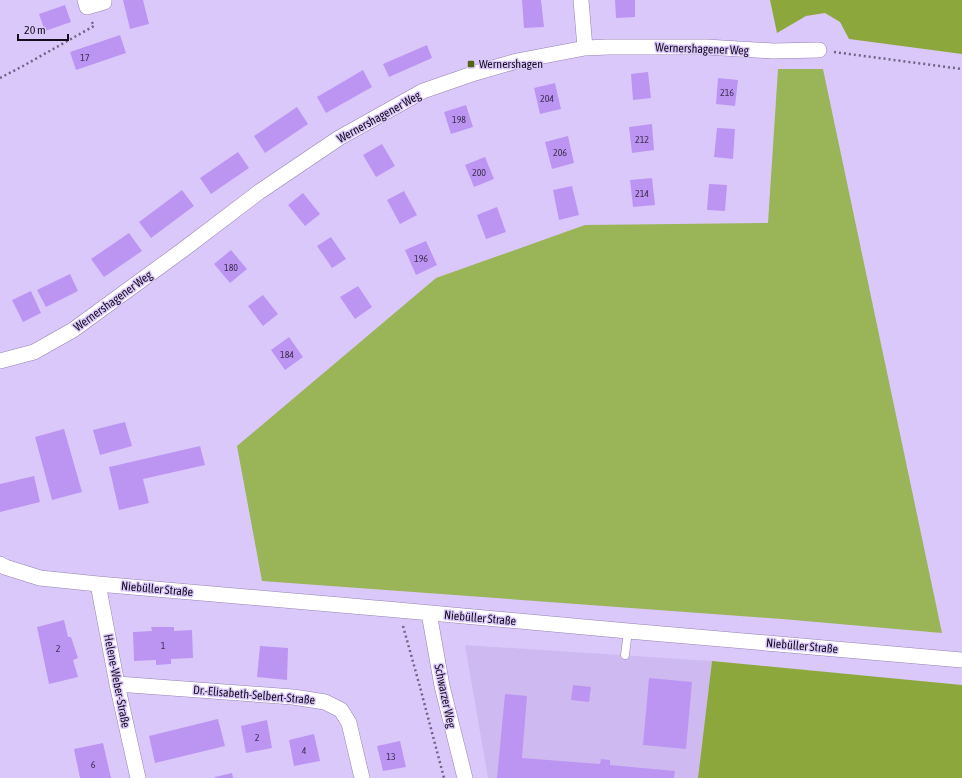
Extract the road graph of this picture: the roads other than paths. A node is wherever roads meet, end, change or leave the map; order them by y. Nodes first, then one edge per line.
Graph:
1 (104, 0) edge
2 (581, 0) edge
3 (86, 3) edge
4 (585, 48) junction
5 (819, 50) road end
6 (0, 361) edge
7 (2, 570) edge
8 (98, 584) junction
9 (429, 613) junction
10 (628, 631) junction
11 (625, 656) dead end
12 (962, 660) edge
13 (117, 684) junction
14 (138, 778) edge
15 (362, 778) edge
16 (465, 778) edge

1 - 3 street
2 - 4 street
4 - 5 street, Wernershagener Weg
4 - 6 street, Wernershagener Weg
7 - 8 street, Niebüller Straße
8 - 9 street, Niebüller Straße
8 - 13 street, Helene-Weber-Straße
9 - 10 street, Niebüller Straße
9 - 16 street, Schwarzer Weg
10 - 11 lane
10 - 12 street, Niebüller Straße
13 - 14 street, Helene-Weber-Straße
13 - 15 street, Dr.-Elisabeth-Selbert-Straße

